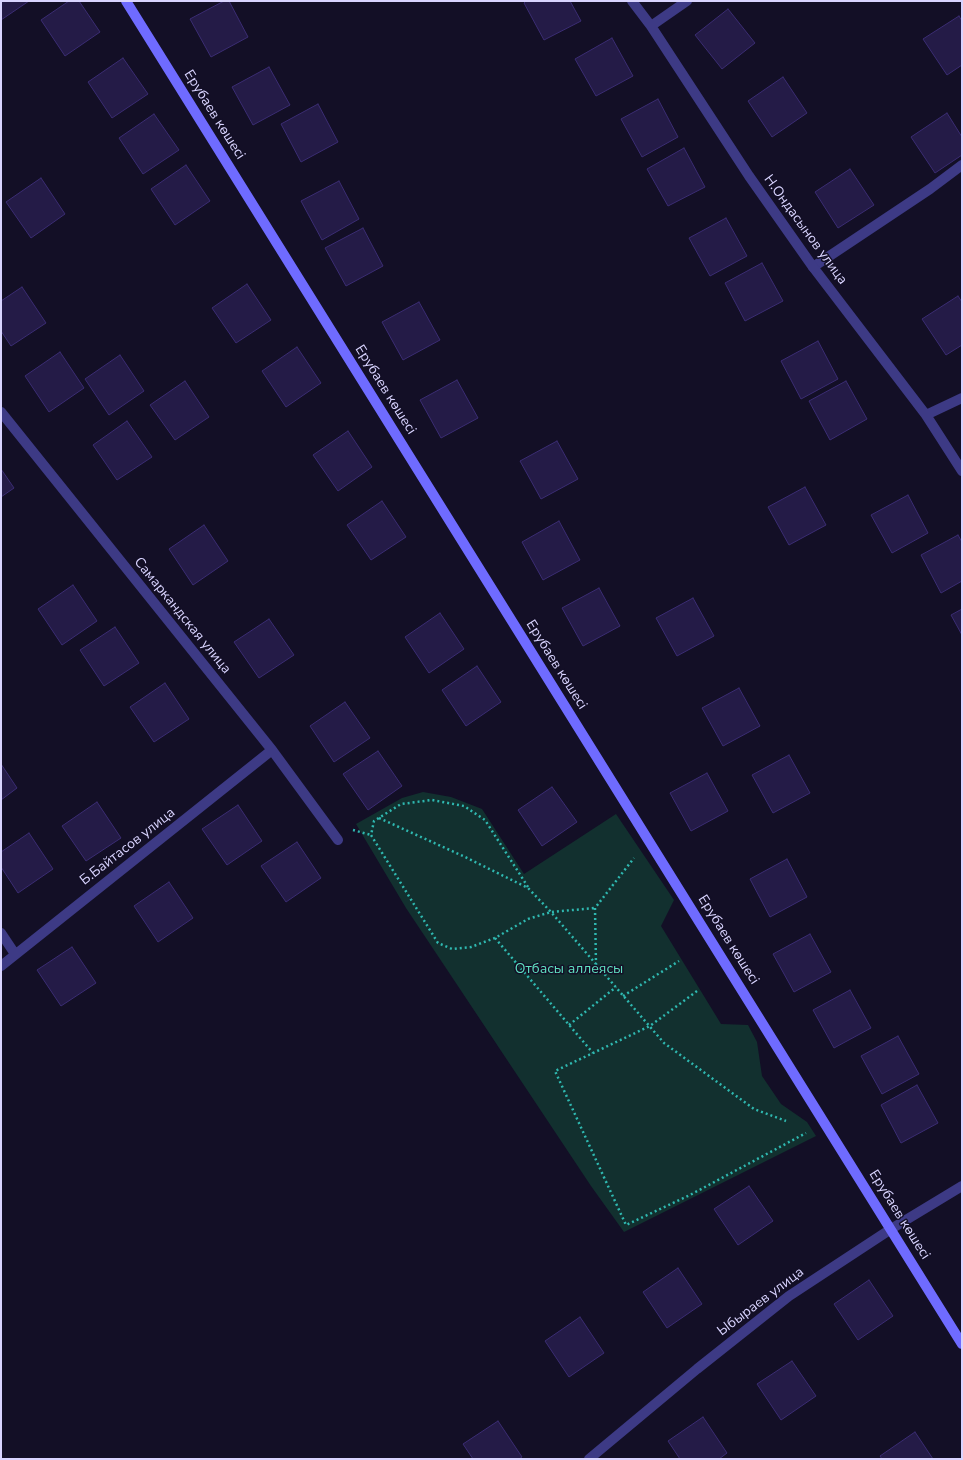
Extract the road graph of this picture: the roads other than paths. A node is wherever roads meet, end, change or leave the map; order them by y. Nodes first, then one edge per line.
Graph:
1 (126, 1) edge
2 (632, 1) edge
3 (687, 1) edge
4 (651, 26) junction
5 (962, 165) edge
6 (813, 267) junction
7 (962, 398) edge
8 (1, 412) edge
9 (926, 415) junction
10 (962, 471) edge
11 (272, 750) junction
12 (338, 840) dead end
13 (1, 933) edge
14 (15, 954) junction
15 (1, 966) edge
16 (962, 1186) edge
17 (891, 1229) junction
18 (962, 1344) edge
19 (589, 1459) edge

1 - 17 main road, Ерубаев көшесі
2 - 4 street, Н.Ондасынов улица
3 - 4 street
4 - 6 street, Н.Ондасынов улица
5 - 6 street
6 - 9 street, Н.Ондасынов улица
7 - 9 street
8 - 11 street, Самаркандская улица
9 - 10 street, Н.Ондасынов улица
11 - 12 street, Самаркандская улица
11 - 14 street, Б.Байтасов улица
13 - 14 street
14 - 15 street, Б.Байтасов улица
16 - 17 street, Ыбыраев улица
17 - 18 main road, Ерубаев көшесі
17 - 19 street, Ыбыраев улица

